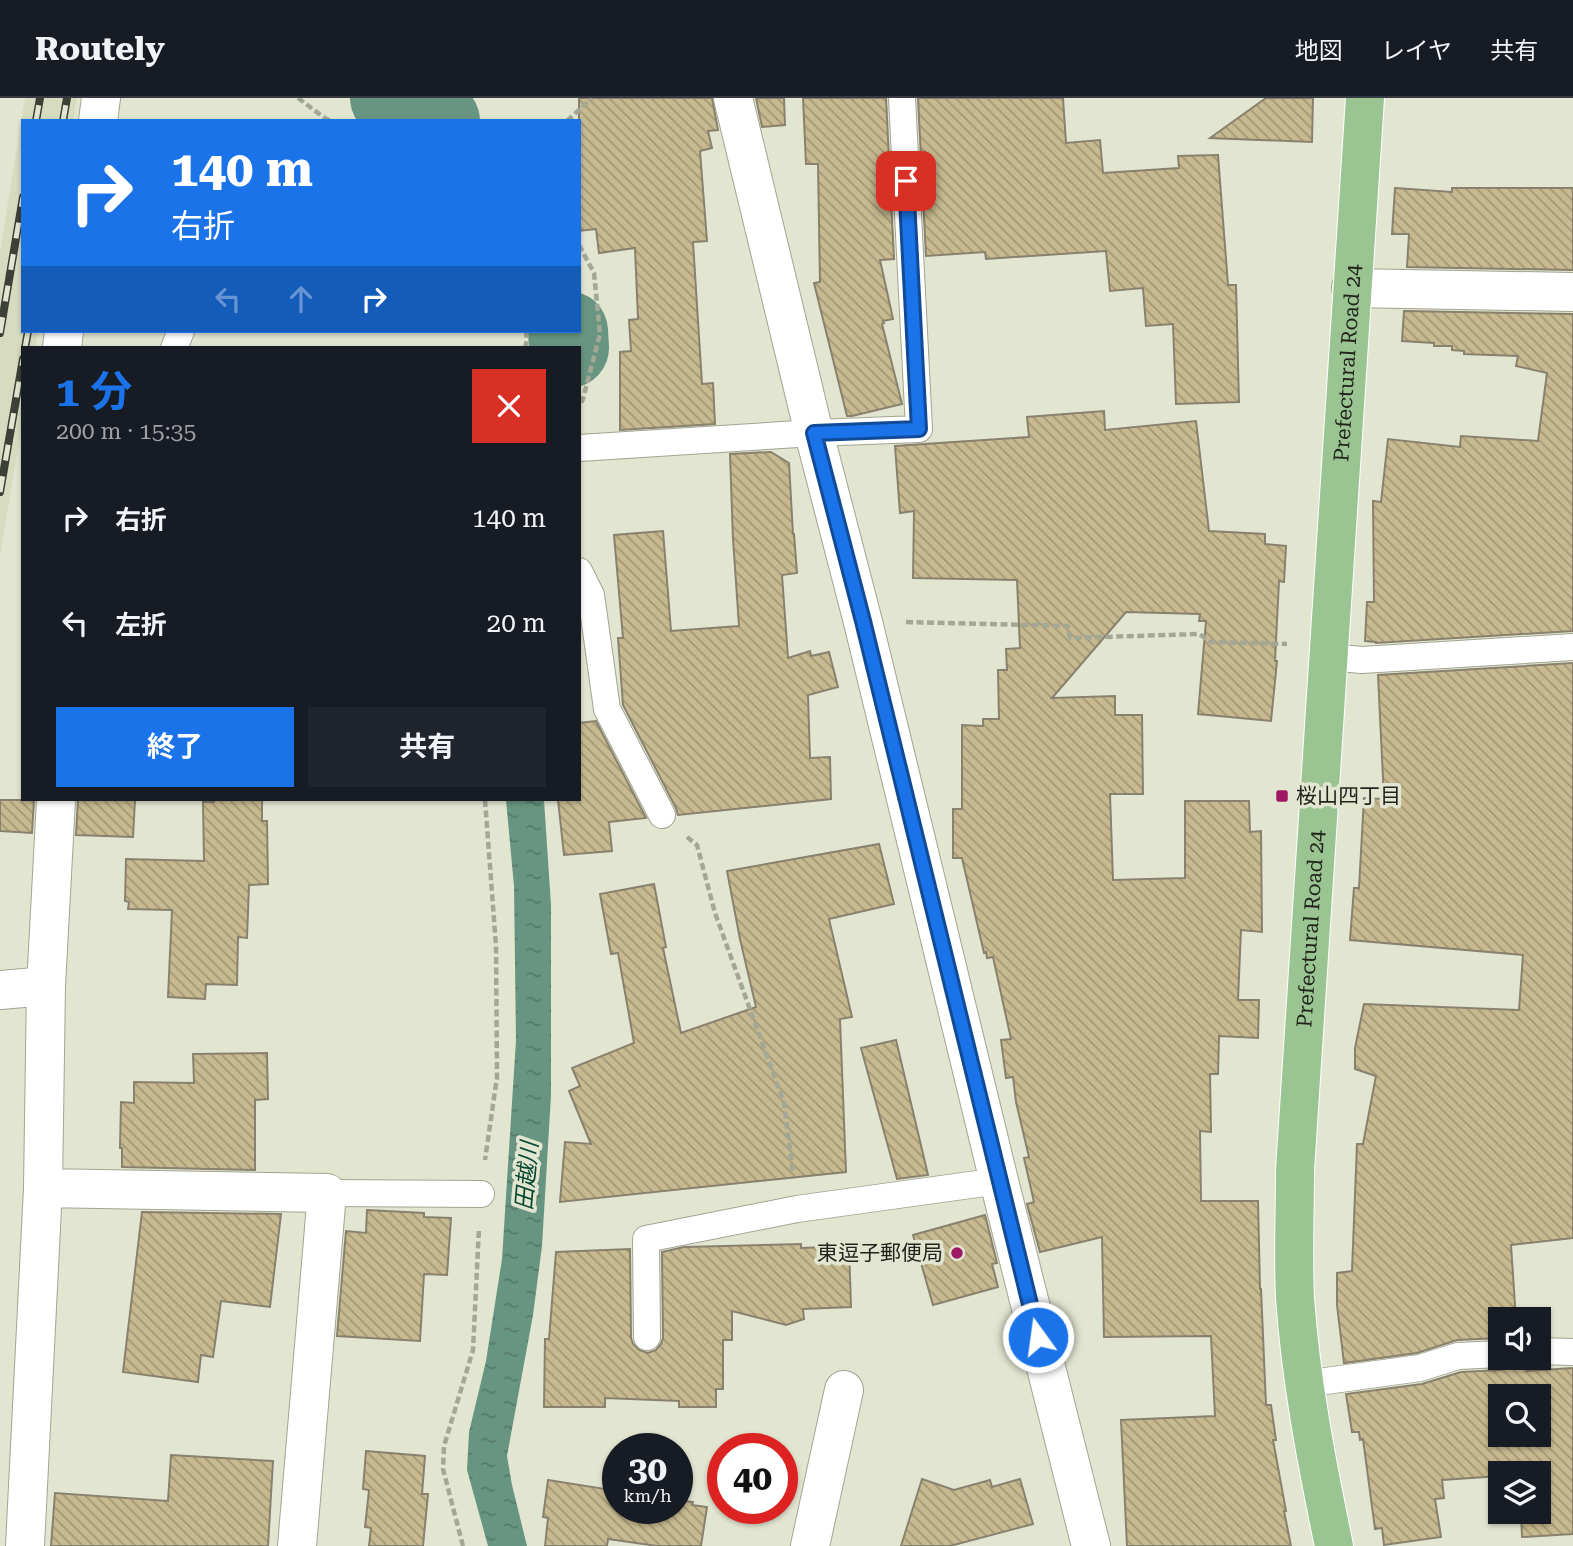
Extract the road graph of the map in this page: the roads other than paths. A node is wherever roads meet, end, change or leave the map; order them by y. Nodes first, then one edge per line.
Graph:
1 (101, 98) edge
2 (733, 98) edge
3 (902, 98) edge
4 (1365, 98) edge
5 (98, 119) edge
6 (1352, 288) junction
7 (1573, 292) edge
8 (814, 433) junction
9 (581, 448) edge
10 (581, 575) edge
11 (1573, 647) edge
12 (1328, 657) junction
13 (56, 801) edge
14 (662, 816) road end
15 (46, 986) junction
16 (0, 990) edge
17 (999, 1181) junction
18 (43, 1188) junction
19 (327, 1193) junction
20 (481, 1194) dead end
21 (647, 1337) dead end
22 (1551, 1351) edge
23 (1573, 1352) edge
24 (1488, 1354) edge
25 (1304, 1384) junction
26 (844, 1390) dead end
27 (25, 1546) edge
28 (297, 1546) edge
29 (810, 1546) edge
30 (1091, 1546) edge
31 (1334, 1546) edge

1 - 5 street
2 - 8 street
3 - 8 lane
4 - 6 main road, Prefectural Road 24
6 - 7 street
6 - 12 main road, Prefectural Road 24
8 - 9 lane
8 - 17 street
10 - 14 lane
11 - 12 lane
12 - 25 main road, Prefectural Road 24
13 - 15 street
15 - 16 street
15 - 18 street
17 - 21 lane
17 - 30 street
18 - 19 street
18 - 27 street
19 - 20 lane
19 - 28 street
22 - 23 lane
24 - 25 lane
25 - 31 main road, Prefectural Road 24
26 - 29 street

